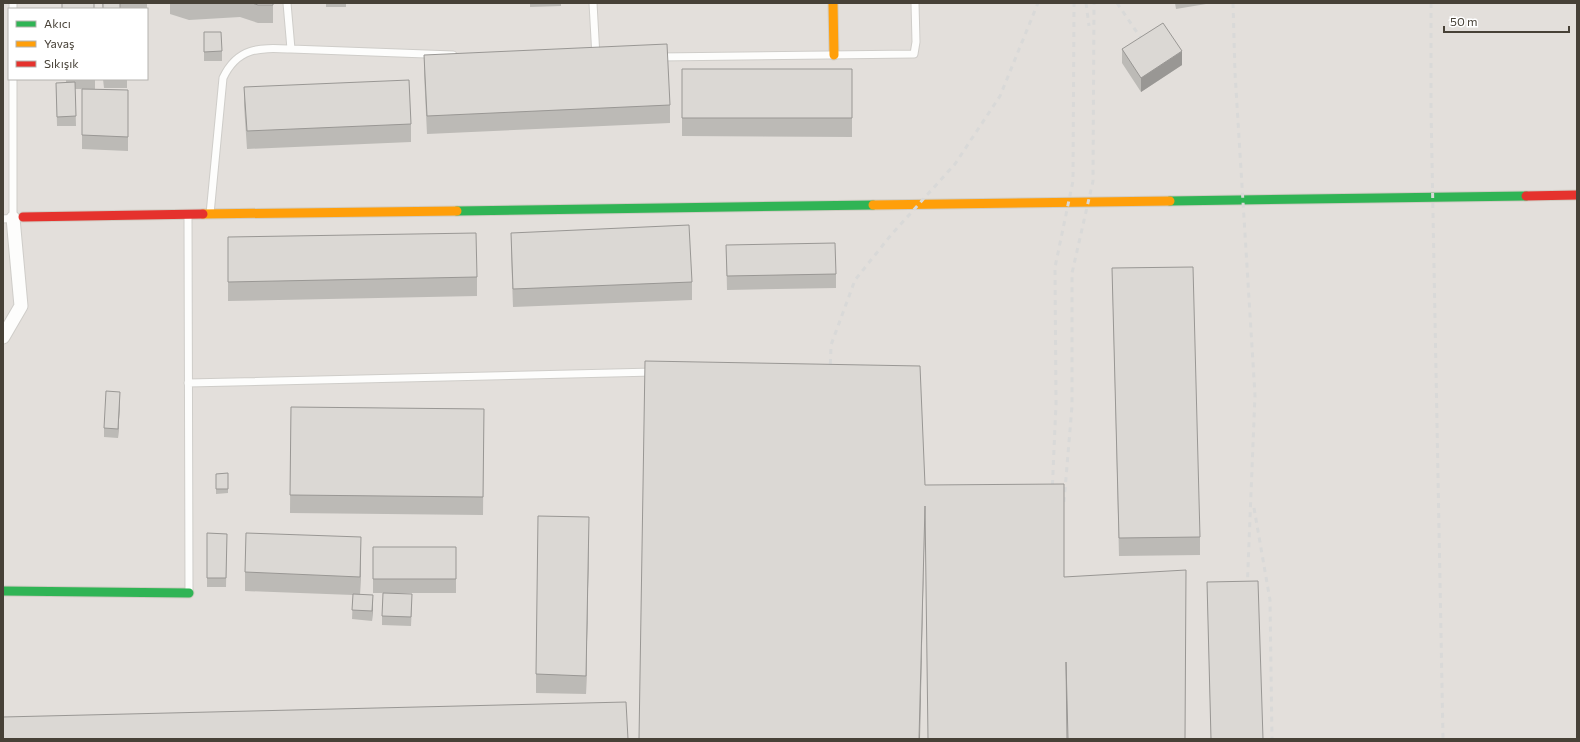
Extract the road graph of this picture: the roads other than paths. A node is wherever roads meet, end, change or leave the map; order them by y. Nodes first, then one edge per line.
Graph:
1 (287, 3) edge
2 (593, 3) edge
3 (833, 3) edge
4 (915, 3) edge
5 (291, 49) junction
6 (464, 55) edge
7 (834, 55) junction
8 (604, 57) edge
9 (652, 57) edge
10 (13, 80) edge
11 (1577, 195) edge
12 (188, 214) junction
13 (210, 214) junction
14 (13, 218) edge
15 (3, 337) edge
16 (659, 372) edge
17 (188, 383) junction
18 (3, 592) edge
19 (189, 593) joint

1 - 5 lane
2 - 8 lane
3 - 7 street
4 - 7 lane
5 - 6 lane
5 - 13 lane
7 - 9 lane
10 - 14 lane
11 - 13 street
12 - 13 street
12 - 14 street
12 - 17 lane
14 - 15 street
16 - 17 lane
17 - 19 lane
18 - 19 street

